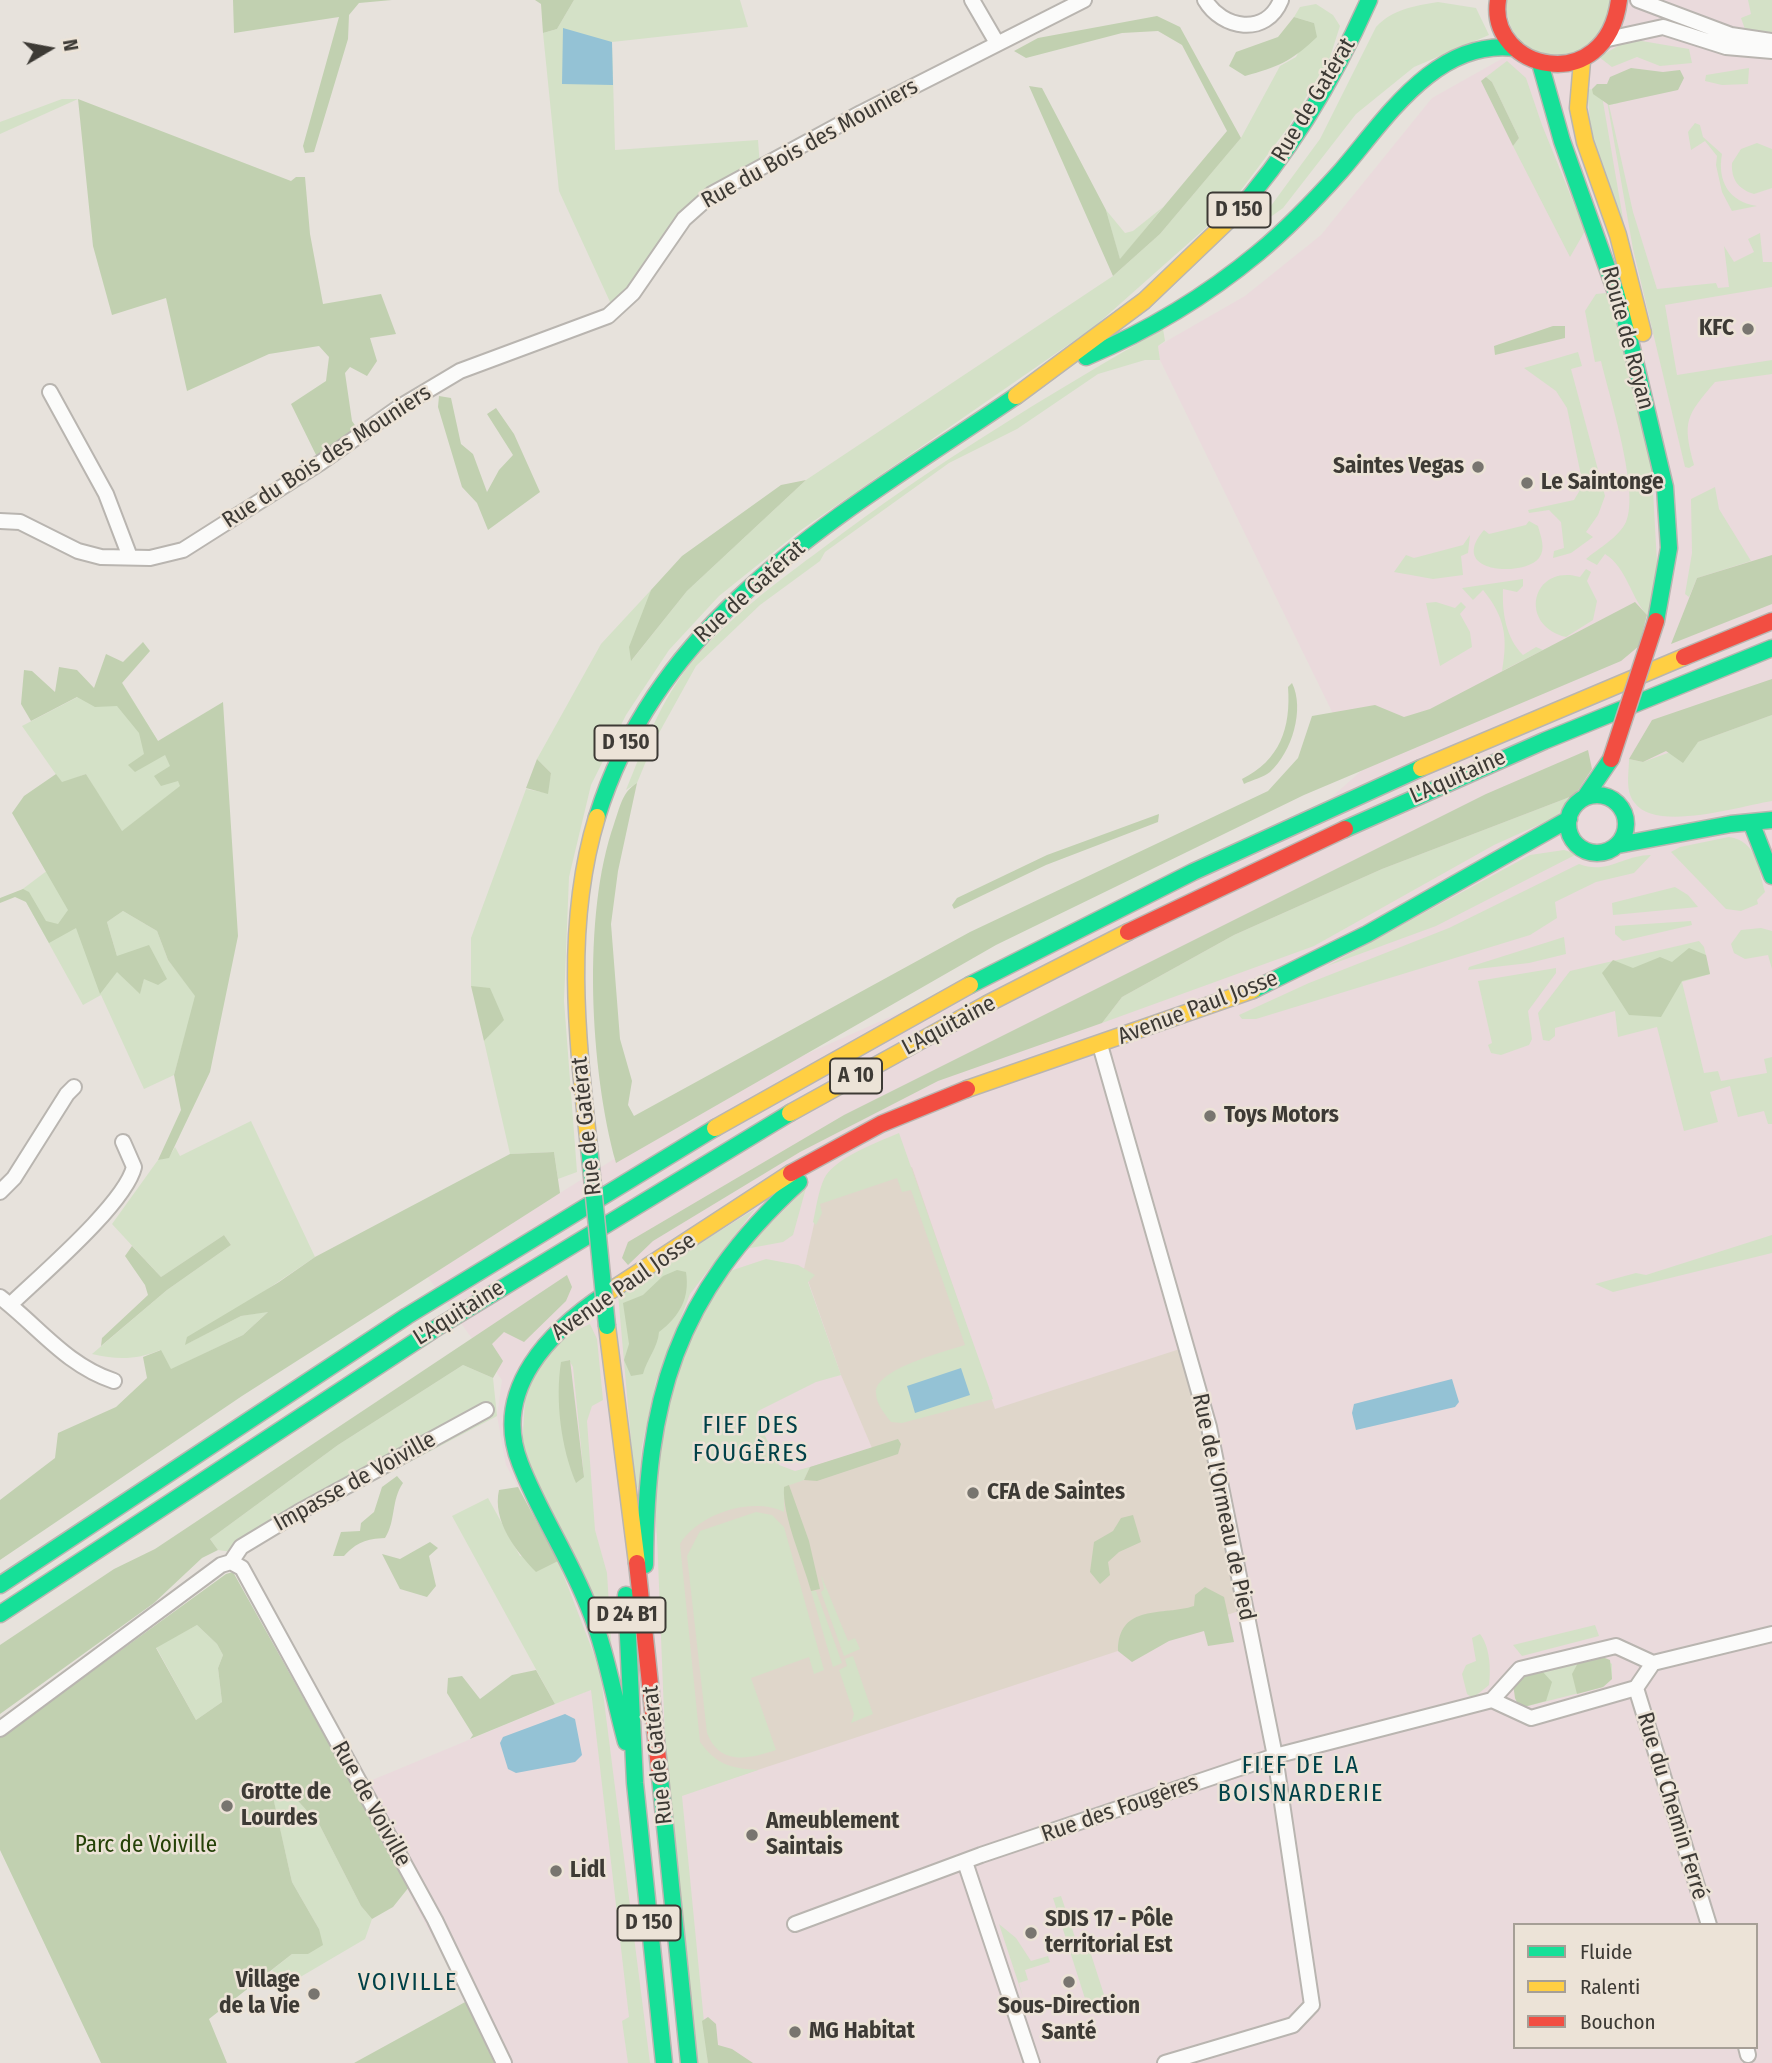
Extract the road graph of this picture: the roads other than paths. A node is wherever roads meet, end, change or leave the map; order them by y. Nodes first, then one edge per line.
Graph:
1 (972, 0) edge
2 (1084, 0) edge
3 (1205, 0) edge
4 (1281, 0) edge
5 (1369, 0) edge
6 (1619, 0) edge
7 (1638, 0) edge
8 (1493, 2) edge
9 (1608, 39) junction
10 (1772, 41) edge
11 (997, 43) junction
12 (1515, 48) junction
13 (1772, 51) edge
14 (1582, 61) junction
15 (1540, 63) junction
16 (1608, 267) junction
17 (1050, 370) junction
18 (1652, 370) junction
19 (50, 392) dead end
20 (0, 521) edge
21 (1672, 556) junction
22 (130, 557) junction
23 (1772, 621) edge
24 (1772, 648) edge
25 (1611, 759) junction
26 (1586, 797) junction
27 (1615, 800) junction
28 (1626, 818) junction
29 (1569, 819) junction
30 (1772, 820) edge
31 (1751, 821) junction
32 (1686, 832) junction
33 (1528, 845) junction
34 (1576, 845) junction
35 (1618, 845) junction
36 (1772, 876) edge
37 (1100, 1045) junction
38 (75, 1087) dead end
39 (854, 1137) junction
40 (123, 1142) dead end
41 (0, 1192) edge
42 (5, 1301) edge
43 (114, 1381) dead end
44 (485, 1410) dead end
45 (620, 1448) junction
46 (226, 1563) junction
47 (0, 1585) edge
48 (0, 1614) edge
49 (1772, 1634) edge
50 (1653, 1663) junction
51 (650, 1672) junction
52 (1636, 1688) junction
53 (1492, 1700) junction
54 (0, 1729) edge
55 (1275, 1756) junction
56 (635, 1783) junction
57 (965, 1862) junction
58 (1708, 1923) edge
59 (795, 1924) dead end
60 (504, 2063) edge
61 (664, 2063) edge
62 (690, 2063) edge
63 (1032, 2063) edge
64 (1165, 2063) edge

1 - 11 street
2 - 11 street, Rue du Bois des Mouniers
3 - 4 street
5 - 17 main road, Rue de Gatérat / D 150
6 - 9 main road
7 - 10 street
8 - 12 main road
9 - 13 street
9 - 14 main road
11 - 22 street, Rue du Bois des Mouniers
12 - 15 main road
12 - 17 main road
14 - 15 main road
14 - 18 main road, Route de Royan
15 - 16 main road, Route de Royan
16 - 18 main road
16 - 21 main road, Route de Royan
17 - 45 main road, Rue de Gatérat / D 150, bridge
18 - 21 main road, Route de Royan
19 - 22 street
20 - 22 street, Rue du Bois des Mouniers
21 - 25 main road, Route de Royan, bridge
23 - 47 main road, L'Aquitaine / A 10
24 - 48 main road, L'Aquitaine / A 10
25 - 26 main road, Route de Royan
25 - 27 main road, Route de Royan
26 - 27 main road
26 - 29 main road
27 - 28 main road
28 - 32 main road
28 - 35 main road
29 - 33 main road, Avenue Paul Josse
29 - 34 main road
30 - 31 main road
31 - 32 main road
31 - 36 main road
32 - 35 main road
33 - 34 main road, Avenue Paul Josse
33 - 37 main road, Avenue Paul Josse
34 - 35 main road
37 - 39 main road, Avenue Paul Josse
37 - 55 street, Rue de l'Ormeau de Pied
38 - 41 street
39 - 51 main road, Avenue Paul Josse
39 - 56 main road, Avenue Paul Josse / D 24 B1
40 - 42 street
42 - 43 street
44 - 46 street, Impasse de Voiville
45 - 51 main road, Rue de Gatérat / D 150
45 - 56 main road, Rue de Gatérat / D 24 B1
46 - 54 street, Impasse de Voiville
46 - 60 street, Rue de Voiville
49 - 50 street
50 - 52 street
50 - 53 street
51 - 62 main road, Rue de Gatérat / D 150
52 - 53 street
52 - 58 street, Rue du Chemin Ferré
53 - 55 street
55 - 57 street, Rue des Fougères
55 - 64 street, Rue de l'Ormeau de Pied
56 - 61 main road, Rue de Gatérat / D 150
57 - 59 street, Rue des Fougères
57 - 63 street

